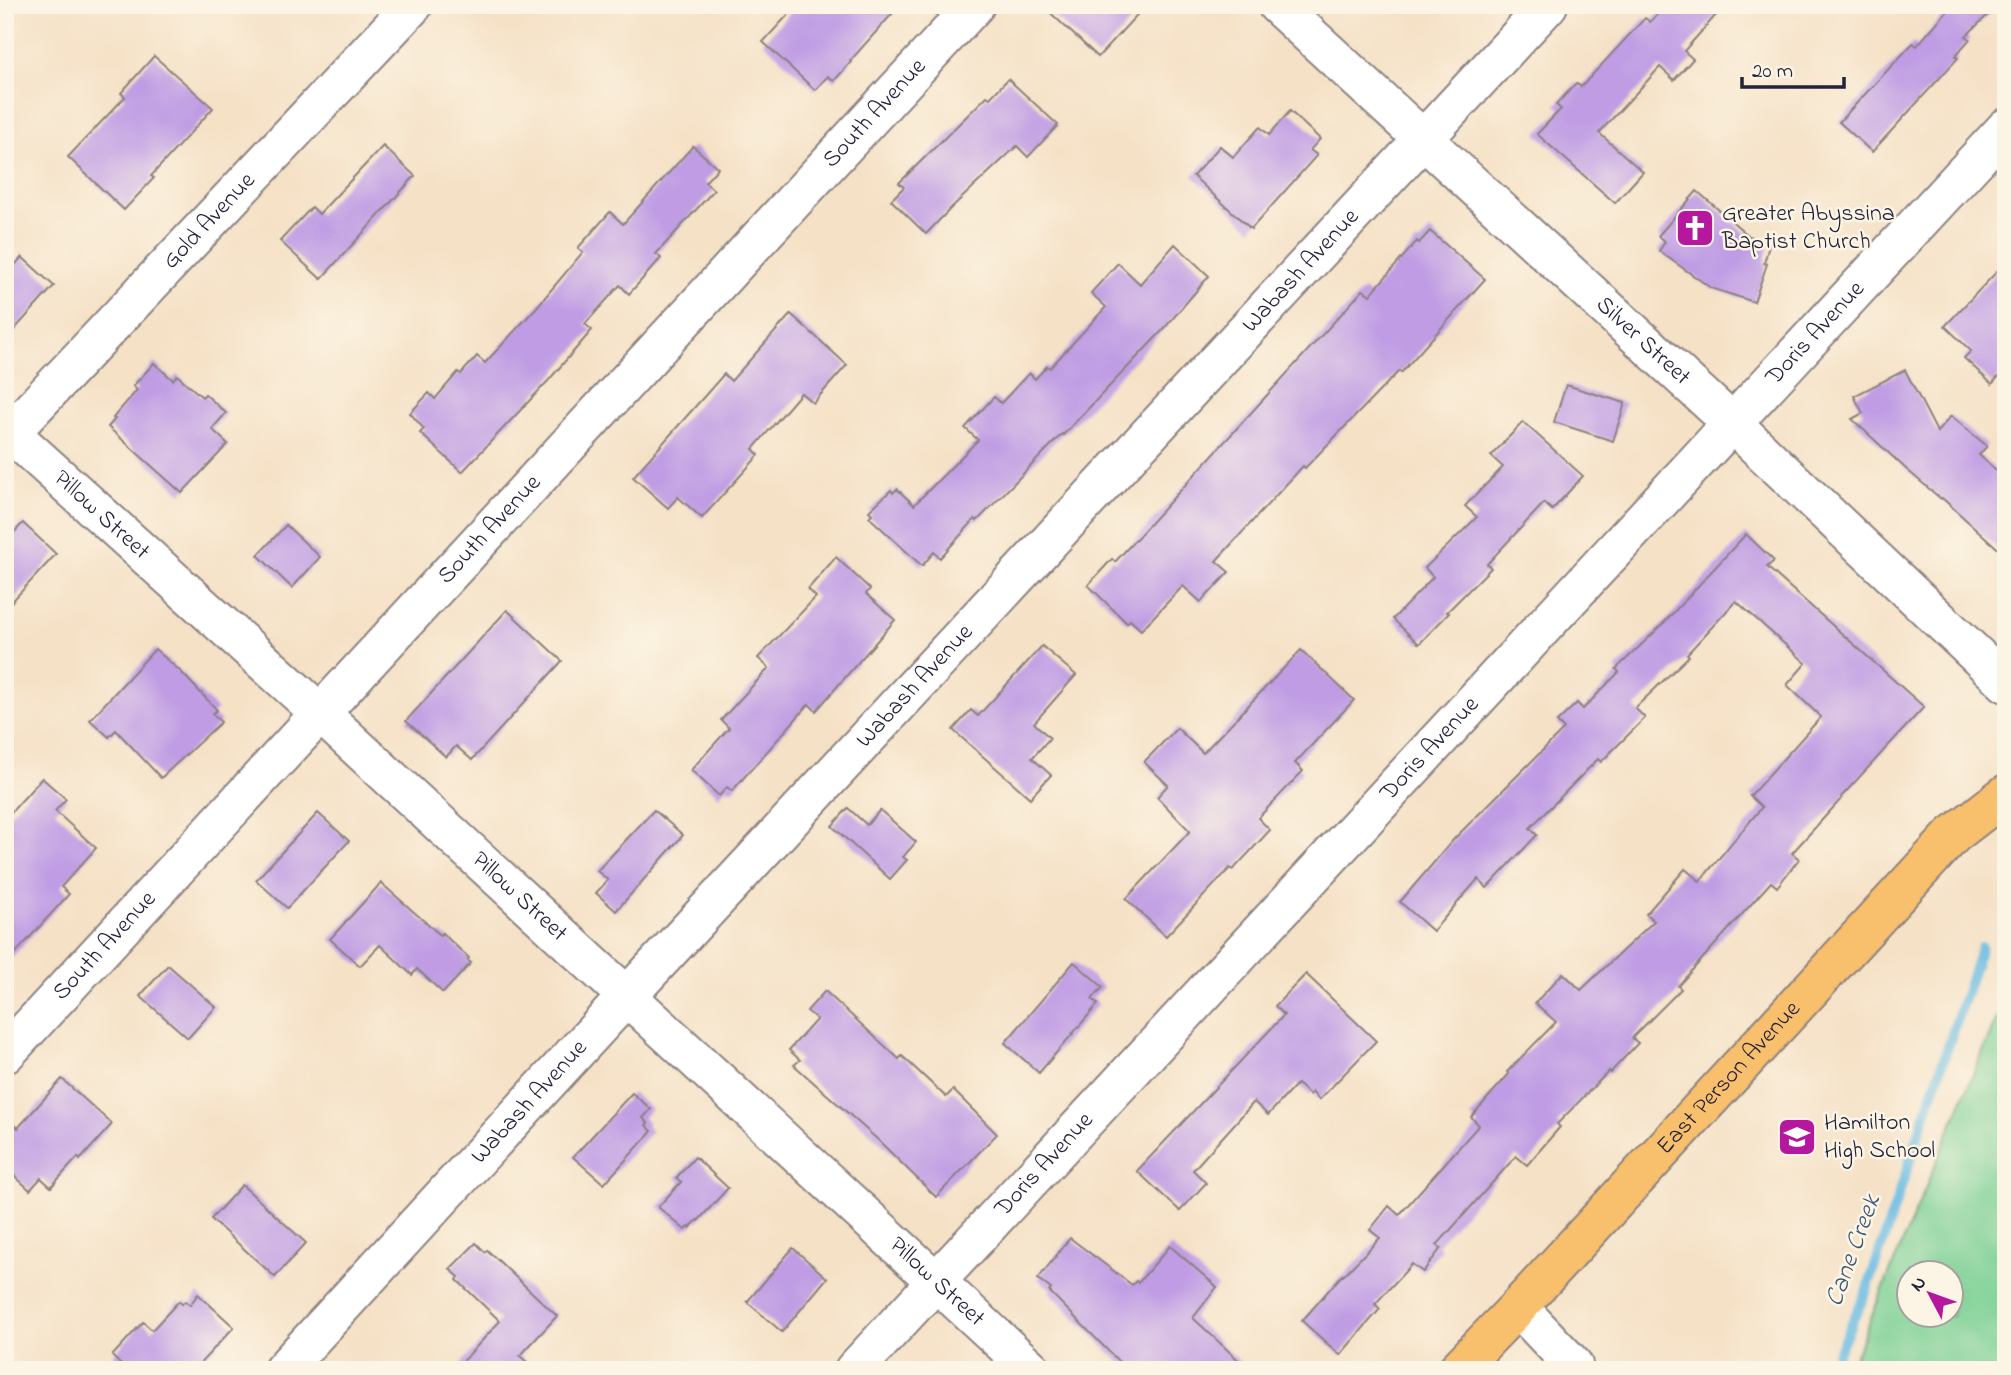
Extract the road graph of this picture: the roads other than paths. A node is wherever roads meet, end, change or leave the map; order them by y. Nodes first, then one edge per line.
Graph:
1 (413, 5) edge
2 (975, 5) edge
3 (1277, 5) edge
4 (1548, 5) edge
5 (2006, 128) edge
6 (1424, 141) junction
7 (1733, 424) junction
8 (7, 433) edge
9 (2006, 683) edge
10 (320, 713) junction
11 (2006, 794) edge
12 (628, 995) junction
13 (5, 1054) edge
14 (936, 1280) junction
15 (1518, 1307) junction
16 (1576, 1368) edge
17 (283, 1370) edge
18 (854, 1370) edge
19 (1032, 1370) edge
20 (1457, 1370) edge

1 - 8 street, Gold Avenue
2 - 10 street, South Avenue
3 - 6 street, Silver Street
4 - 6 street, Wabash Avenue
5 - 7 street, Doris Avenue
6 - 7 street, Silver Street
6 - 12 street, Wabash Avenue
7 - 9 street, Silver Street
7 - 14 street, Doris Avenue
8 - 10 street, Pillow Street
10 - 12 street, Pillow Street
10 - 13 street, South Avenue
11 - 15 main road, East Person Avenue
12 - 14 street, Pillow Street
12 - 17 street, Wabash Avenue
14 - 18 street, Doris Avenue
14 - 19 street, Pillow Street
15 - 16 street
15 - 20 main road, East Person Avenue

